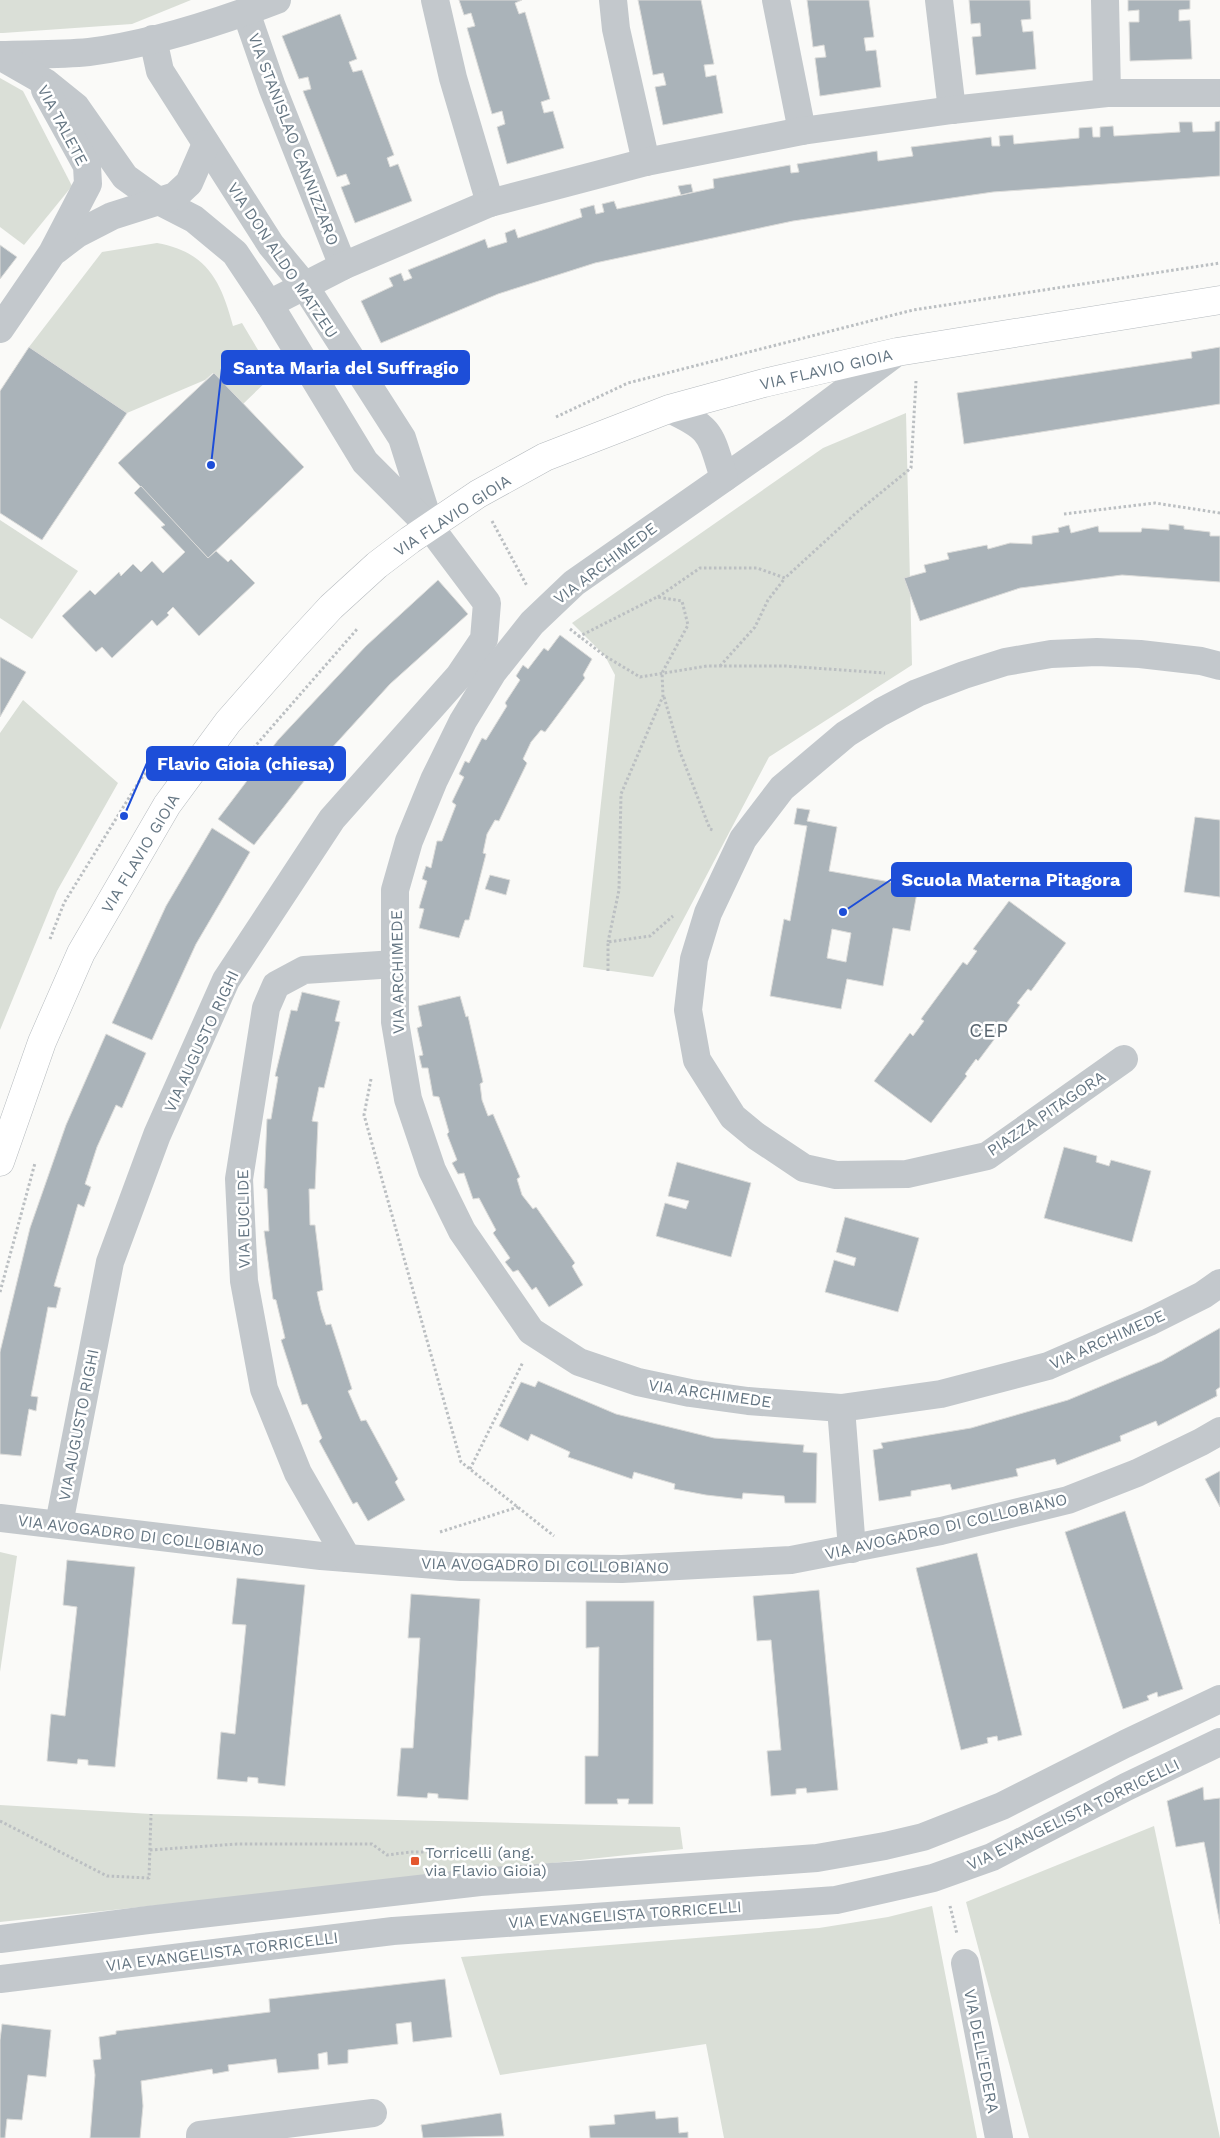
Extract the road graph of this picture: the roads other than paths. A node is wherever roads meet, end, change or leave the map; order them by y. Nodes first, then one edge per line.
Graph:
1 (277, 0) edge
2 (435, 0) edge
3 (612, 0) edge
4 (776, 0) edge
5 (939, 0) edge
6 (1104, 0) edge
7 (246, 12) junction
8 (153, 39) junction
9 (0, 55) edge
10 (38, 78) junction
11 (1107, 93) junction
12 (1220, 93) edge
13 (952, 110) junction
14 (802, 131) junction
15 (206, 144) junction
16 (646, 162) junction
17 (157, 200) junction
18 (490, 203) junction
19 (52, 253) junction
20 (343, 266) junction
21 (304, 286) junction
22 (1220, 300) edge
23 (269, 304) junction
24 (0, 329) edge
25 (897, 352) junction
26 (669, 410) junction
27 (724, 478) junction
28 (430, 527) junction
29 (1220, 666) edge
30 (394, 964) junction
31 (1124, 1059) dead end
32 (0, 1162) edge
33 (1220, 1282) edge
34 (841, 1408) junction
35 (1220, 1431) edge
36 (0, 1518) edge
37 (59, 1524) junction
38 (852, 1549) junction
39 (347, 1558) junction
40 (1220, 1699) edge
41 (1220, 1742) edge
42 (0, 1939) edge
43 (965, 1963) road end
44 (0, 1979) edge
45 (373, 2113) dead end
46 (200, 2138) edge
47 (998, 2138) edge

1 - 7 street
2 - 18 street
3 - 16 street
4 - 14 street
5 - 13 street
6 - 11 street
7 - 8 street
7 - 20 street, VIA STANISLAO CANNIZZARO
8 - 9 street
8 - 15 street, VIA DON ALDO MATZEU
9 - 10 street
10 - 17 street
10 - 19 street, VIA TALETE
11 - 12 street, VIA STANISLAO CANNIZZARO
11 - 13 street, VIA STANISLAO CANNIZZARO
13 - 14 street, VIA STANISLAO CANNIZZARO
14 - 16 street, VIA STANISLAO CANNIZZARO
15 - 17 street
15 - 21 street, VIA DON ALDO MATZEU
16 - 18 street, VIA STANISLAO CANNIZZARO
17 - 19 street, VIA TALETE
17 - 23 street
18 - 20 street, VIA STANISLAO CANNIZZARO
19 - 24 street, VIA TALETE
20 - 21 street, VIA STANISLAO CANNIZZARO
21 - 23 street, VIA STANISLAO CANNIZZARO
21 - 28 street, VIA DON ALDO MATZEU
22 - 25 main road, VIA FLAVIO GIOIA
23 - 28 street
25 - 26 main road, VIA FLAVIO GIOIA
25 - 27 street, VIA ARCHIMEDE
26 - 27 street
26 - 28 main road, VIA FLAVIO GIOIA
27 - 30 street, VIA ARCHIMEDE
28 - 32 main road, VIA FLAVIO GIOIA
28 - 37 street, VIA AUGUSTO RIGHI
29 - 31 street, PIAZZA PITAGORA
30 - 34 street, VIA ARCHIMEDE
30 - 39 street, VIA EUCLIDE
33 - 34 street, VIA ARCHIMEDE
34 - 38 street
35 - 38 street, VIA AVOGADRO DI COLLOBIANO
36 - 37 street, VIA AVOGADRO DI COLLOBIANO
37 - 39 street, VIA AVOGADRO DI COLLOBIANO
38 - 39 street, VIA AVOGADRO DI COLLOBIANO
40 - 42 street
41 - 44 street, VIA EVANGELISTA TORRICELLI
43 - 47 street, VIA DELL'EDERA
45 - 46 street

